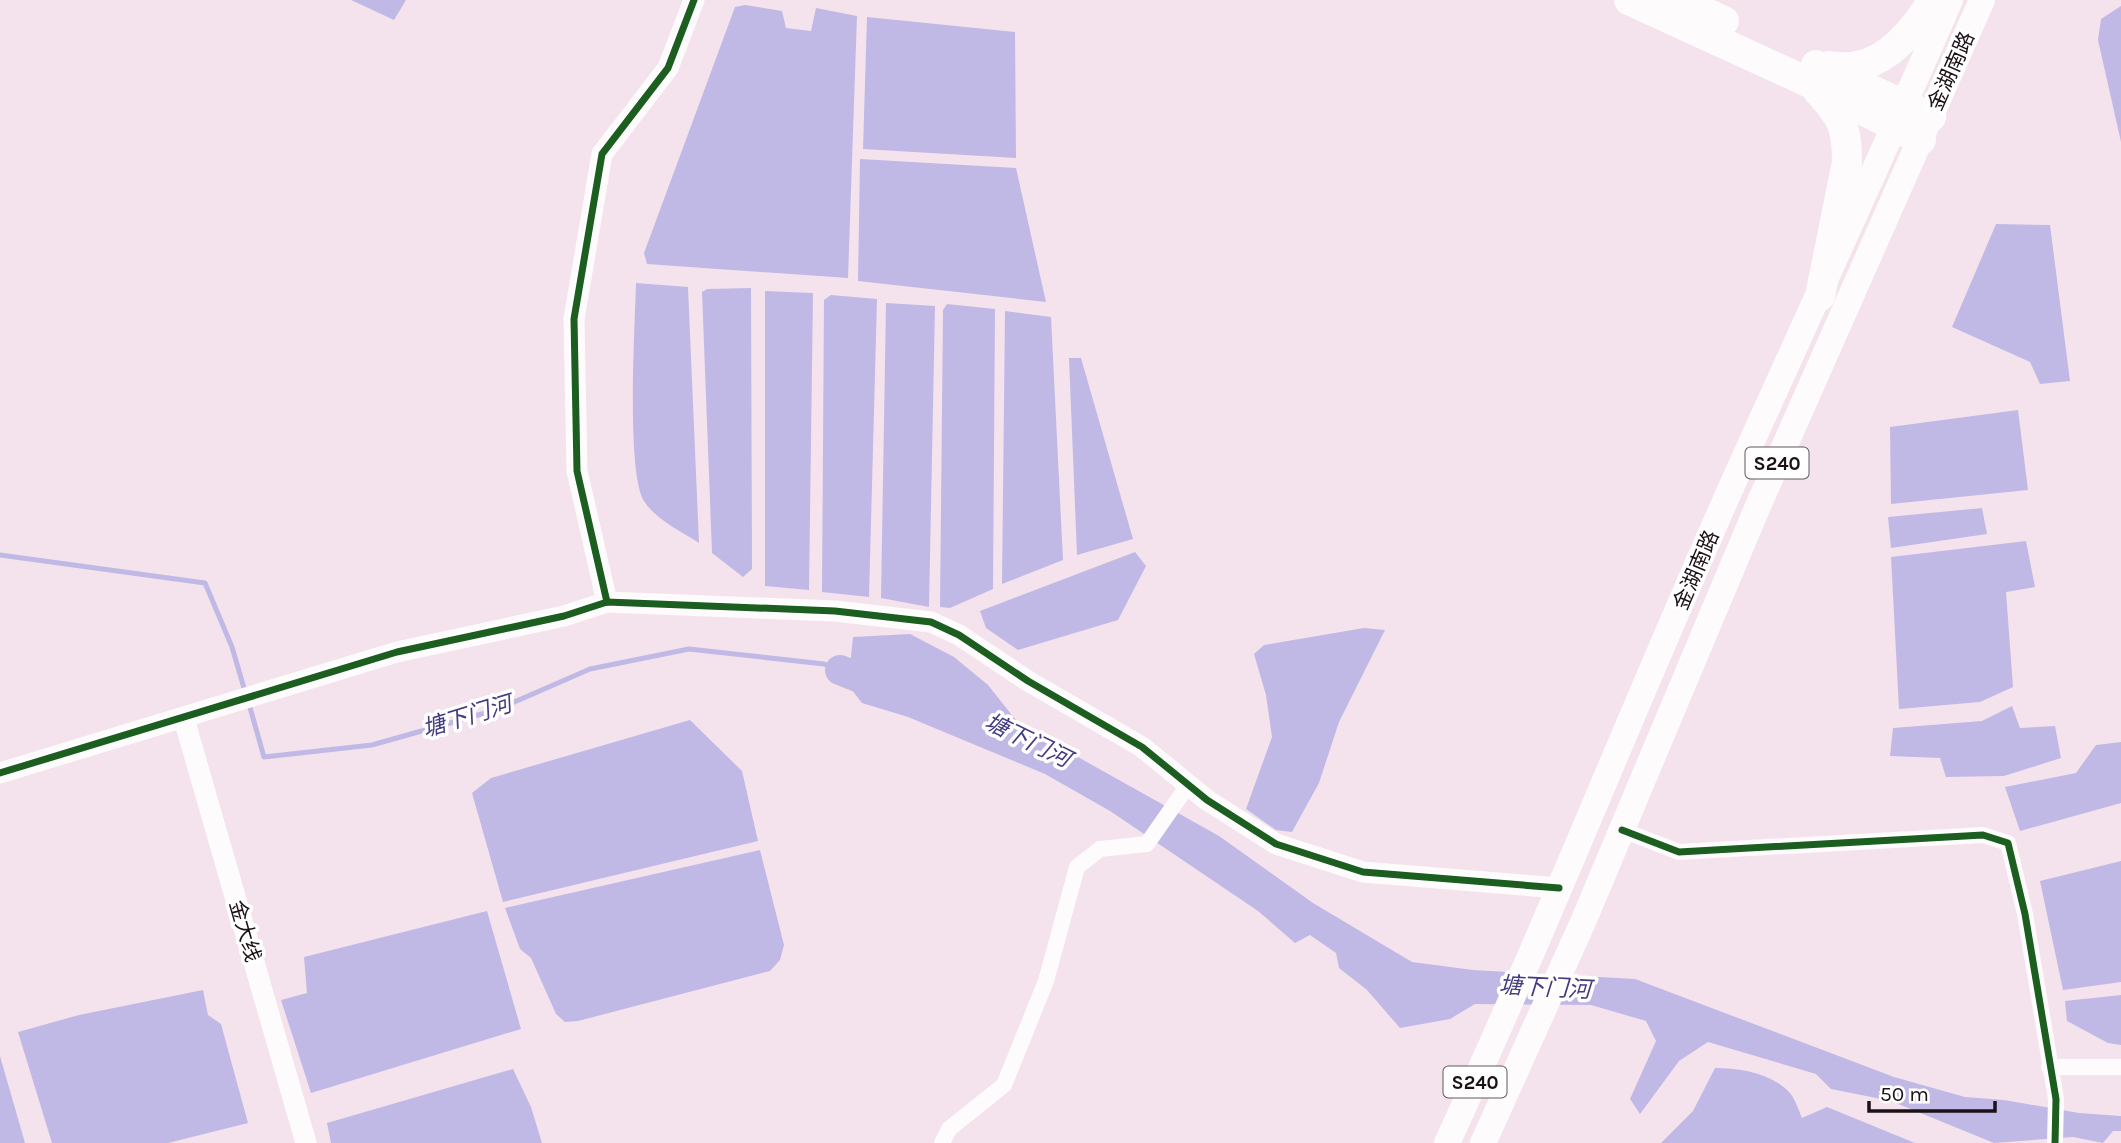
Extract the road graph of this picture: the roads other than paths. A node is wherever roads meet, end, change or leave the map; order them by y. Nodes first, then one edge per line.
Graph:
1 (694, 0) edge
2 (1629, 0) edge
3 (1679, 0) edge
4 (1933, 0) edge
5 (1950, 0) edge
6 (1982, 0) edge
7 (1810, 73) junction
8 (1913, 122) junction
9 (1820, 296) junction
10 (607, 602) junction
11 (184, 719) junction
12 (0, 773) edge
13 (1188, 786) junction
14 (1622, 830) junction
15 (1559, 888) junction
16 (2049, 1067) junction
17 (2121, 1067) edge
18 (306, 1143) edge
19 (942, 1143) edge
20 (1447, 1143) edge
21 (1483, 1143) edge
22 (2055, 1143) edge

1 - 10 street
2 - 7 highway
3 - 7 highway
4 - 7 highway
5 - 8 main road, 金湖南路 / S240
6 - 8 main road, 金湖南路 / S240
7 - 8 highway
7 - 9 highway
8 - 9 main road, 金湖南路 / S240
8 - 14 main road, 金湖南路 / S240
9 - 15 main road, 金湖南路 / S240
10 - 11 street
10 - 13 street
11 - 12 street
11 - 18 street, 金大线
13 - 15 street
13 - 19 street
14 - 16 street
14 - 21 main road, 金湖南路 / S240
15 - 20 main road, 金湖南路 / S240
16 - 17 street
16 - 22 street

